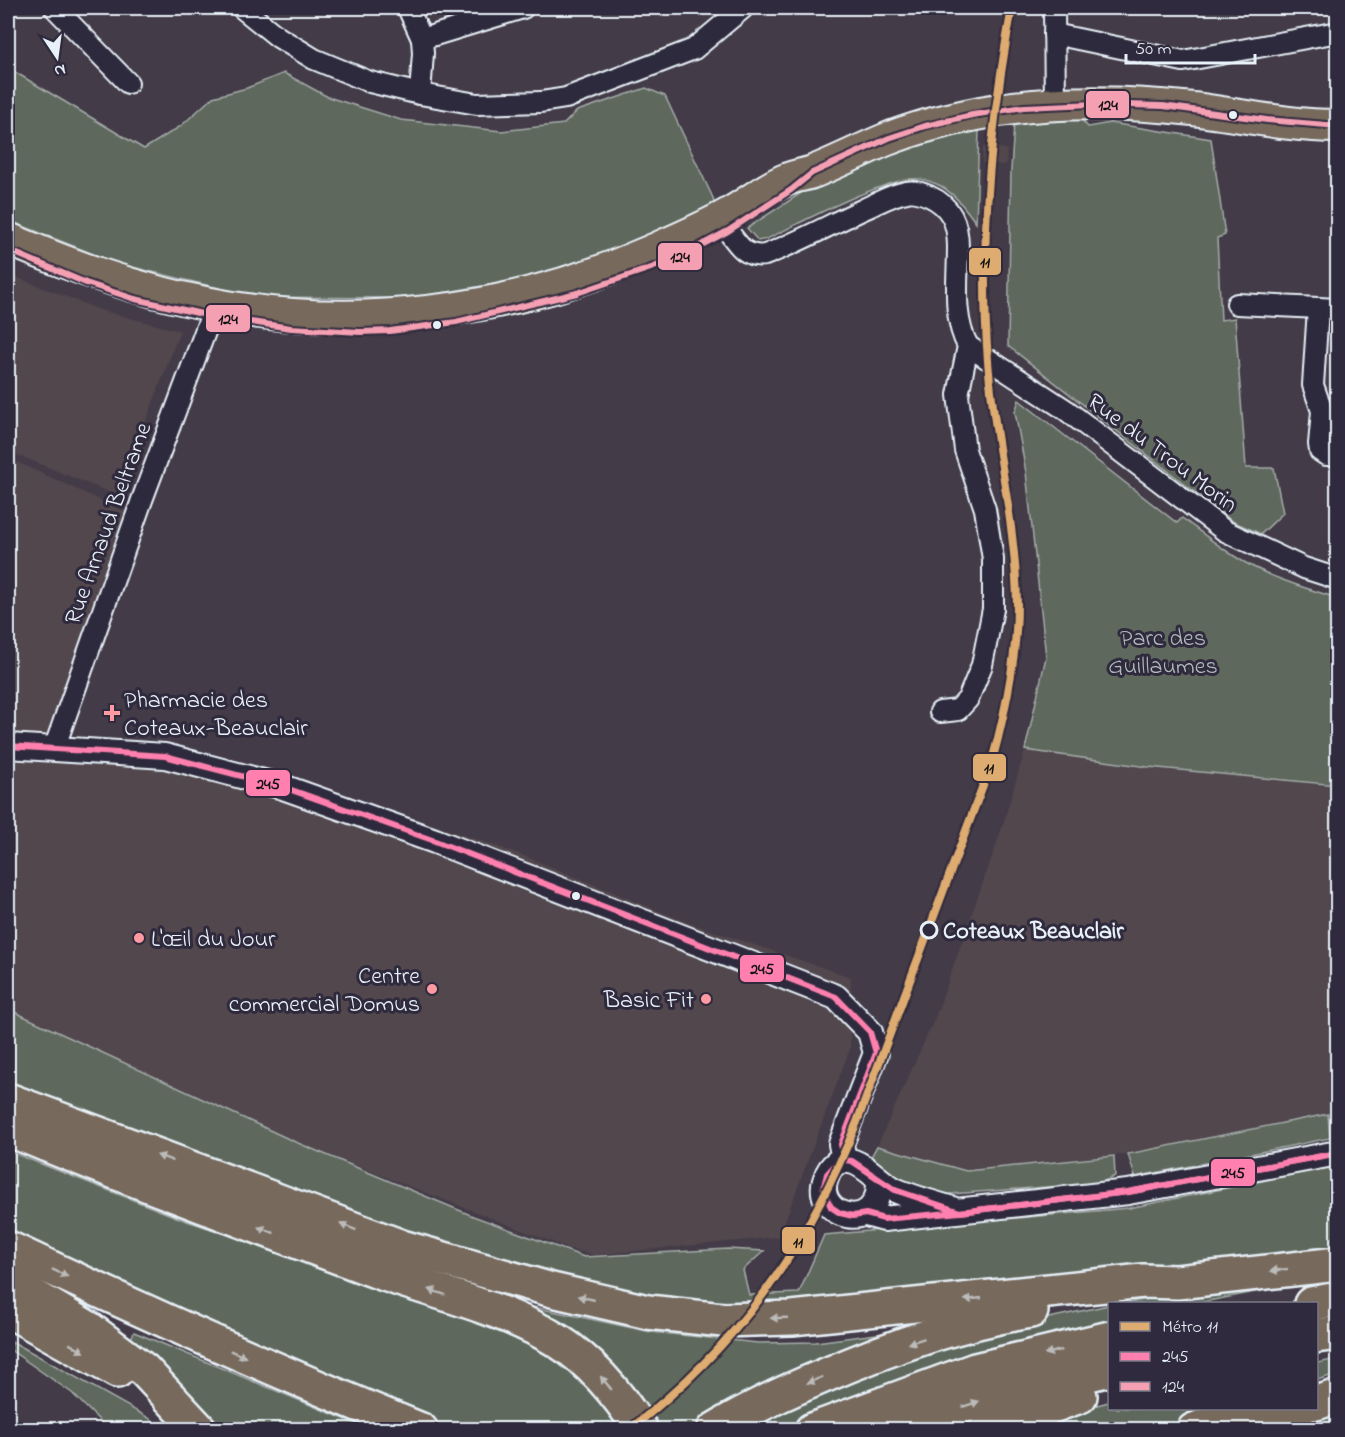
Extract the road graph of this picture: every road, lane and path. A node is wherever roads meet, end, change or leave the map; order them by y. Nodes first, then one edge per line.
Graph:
1 (55, 8) edge
2 (242, 8) edge
3 (408, 8) edge
4 (523, 8) edge
5 (743, 8) edge
6 (1054, 8) edge
7 (1338, 32) edge
8 (1054, 34) junction
9 (422, 39) junction
10 (128, 83) dead end
11 (420, 94) junction
12 (1055, 105) junction
13 (1338, 126) edge
14 (812, 173) junction
15 (728, 231) junction
16 (8, 239) edge
17 (8, 250) edge
18 (1237, 304) dead end
19 (1328, 309) edge
20 (211, 316) junction
21 (968, 346) junction
22 (1338, 455) edge
23 (1338, 579) edge
24 (940, 712) dead end
25 (8, 747) edge
26 (54, 749) junction
27 (8, 1100) edge
28 (8, 1129) edge
29 (8, 1149) edge
30 (1338, 1153) edge
31 (844, 1160) junction
32 (879, 1181) junction
33 (216, 1212) junction
34 (960, 1212) junction
35 (866, 1214) junction
36 (8, 1248) edge
37 (1338, 1264) edge
38 (8, 1281) edge
39 (1177, 1282) junction
40 (1338, 1299) edge
41 (1318, 1303) edge
42 (8, 1310) edge
43 (1338, 1333) edge
44 (1318, 1336) edge
45 (1108, 1338) edge
46 (1108, 1369) edge
47 (1338, 1380) edge
48 (1318, 1387) edge
49 (1108, 1389) edge
50 (1338, 1396) edge
51 (1318, 1403) edge
52 (1245, 1410) edge
53 (1296, 1410) edge
54 (192, 1421) edge
55 (421, 1430) edge
56 (641, 1430) edge
57 (714, 1430) edge
58 (812, 1430) edge
59 (896, 1430) edge
60 (986, 1430) edge
61 (1194, 1430) edge
62 (1250, 1430) edge

1 - 10 street
2 - 11 street
3 - 9 street
4 - 9 street
5 - 11 street
6 - 8 street
7 - 8 street
8 - 12 street
9 - 11 street
12 - 13 main road
12 - 14 main road
14 - 15 main road
14 - 16 main road
15 - 20 main road
15 - 21 street
17 - 20 main road
18 - 19 street
19 - 22 street
20 - 26 street, Rue Arnaud Beltrame
21 - 23 street, Rue du Trou Morin
21 - 24 street
25 - 26 street
26 - 31 street
39 -> 27 highway
28 - 33 highway
29 - 33 highway
30 - 34 street
31 - 32 street
31 - 35 street
32 - 34 street
32 - 35 street
56 -> 33 highway
34 - 35 street
36 -> 55 highway
37 -> 39 highway
38 - 54 highway
39 -> 57 highway
40 - 41 highway
42 -> 54 highway
43 - 44 highway
45 -> 58 highway
59 -> 46 highway
47 - 48 highway
49 - 60 highway
50 - 51 highway
52 - 61 highway
53 - 62 highway

